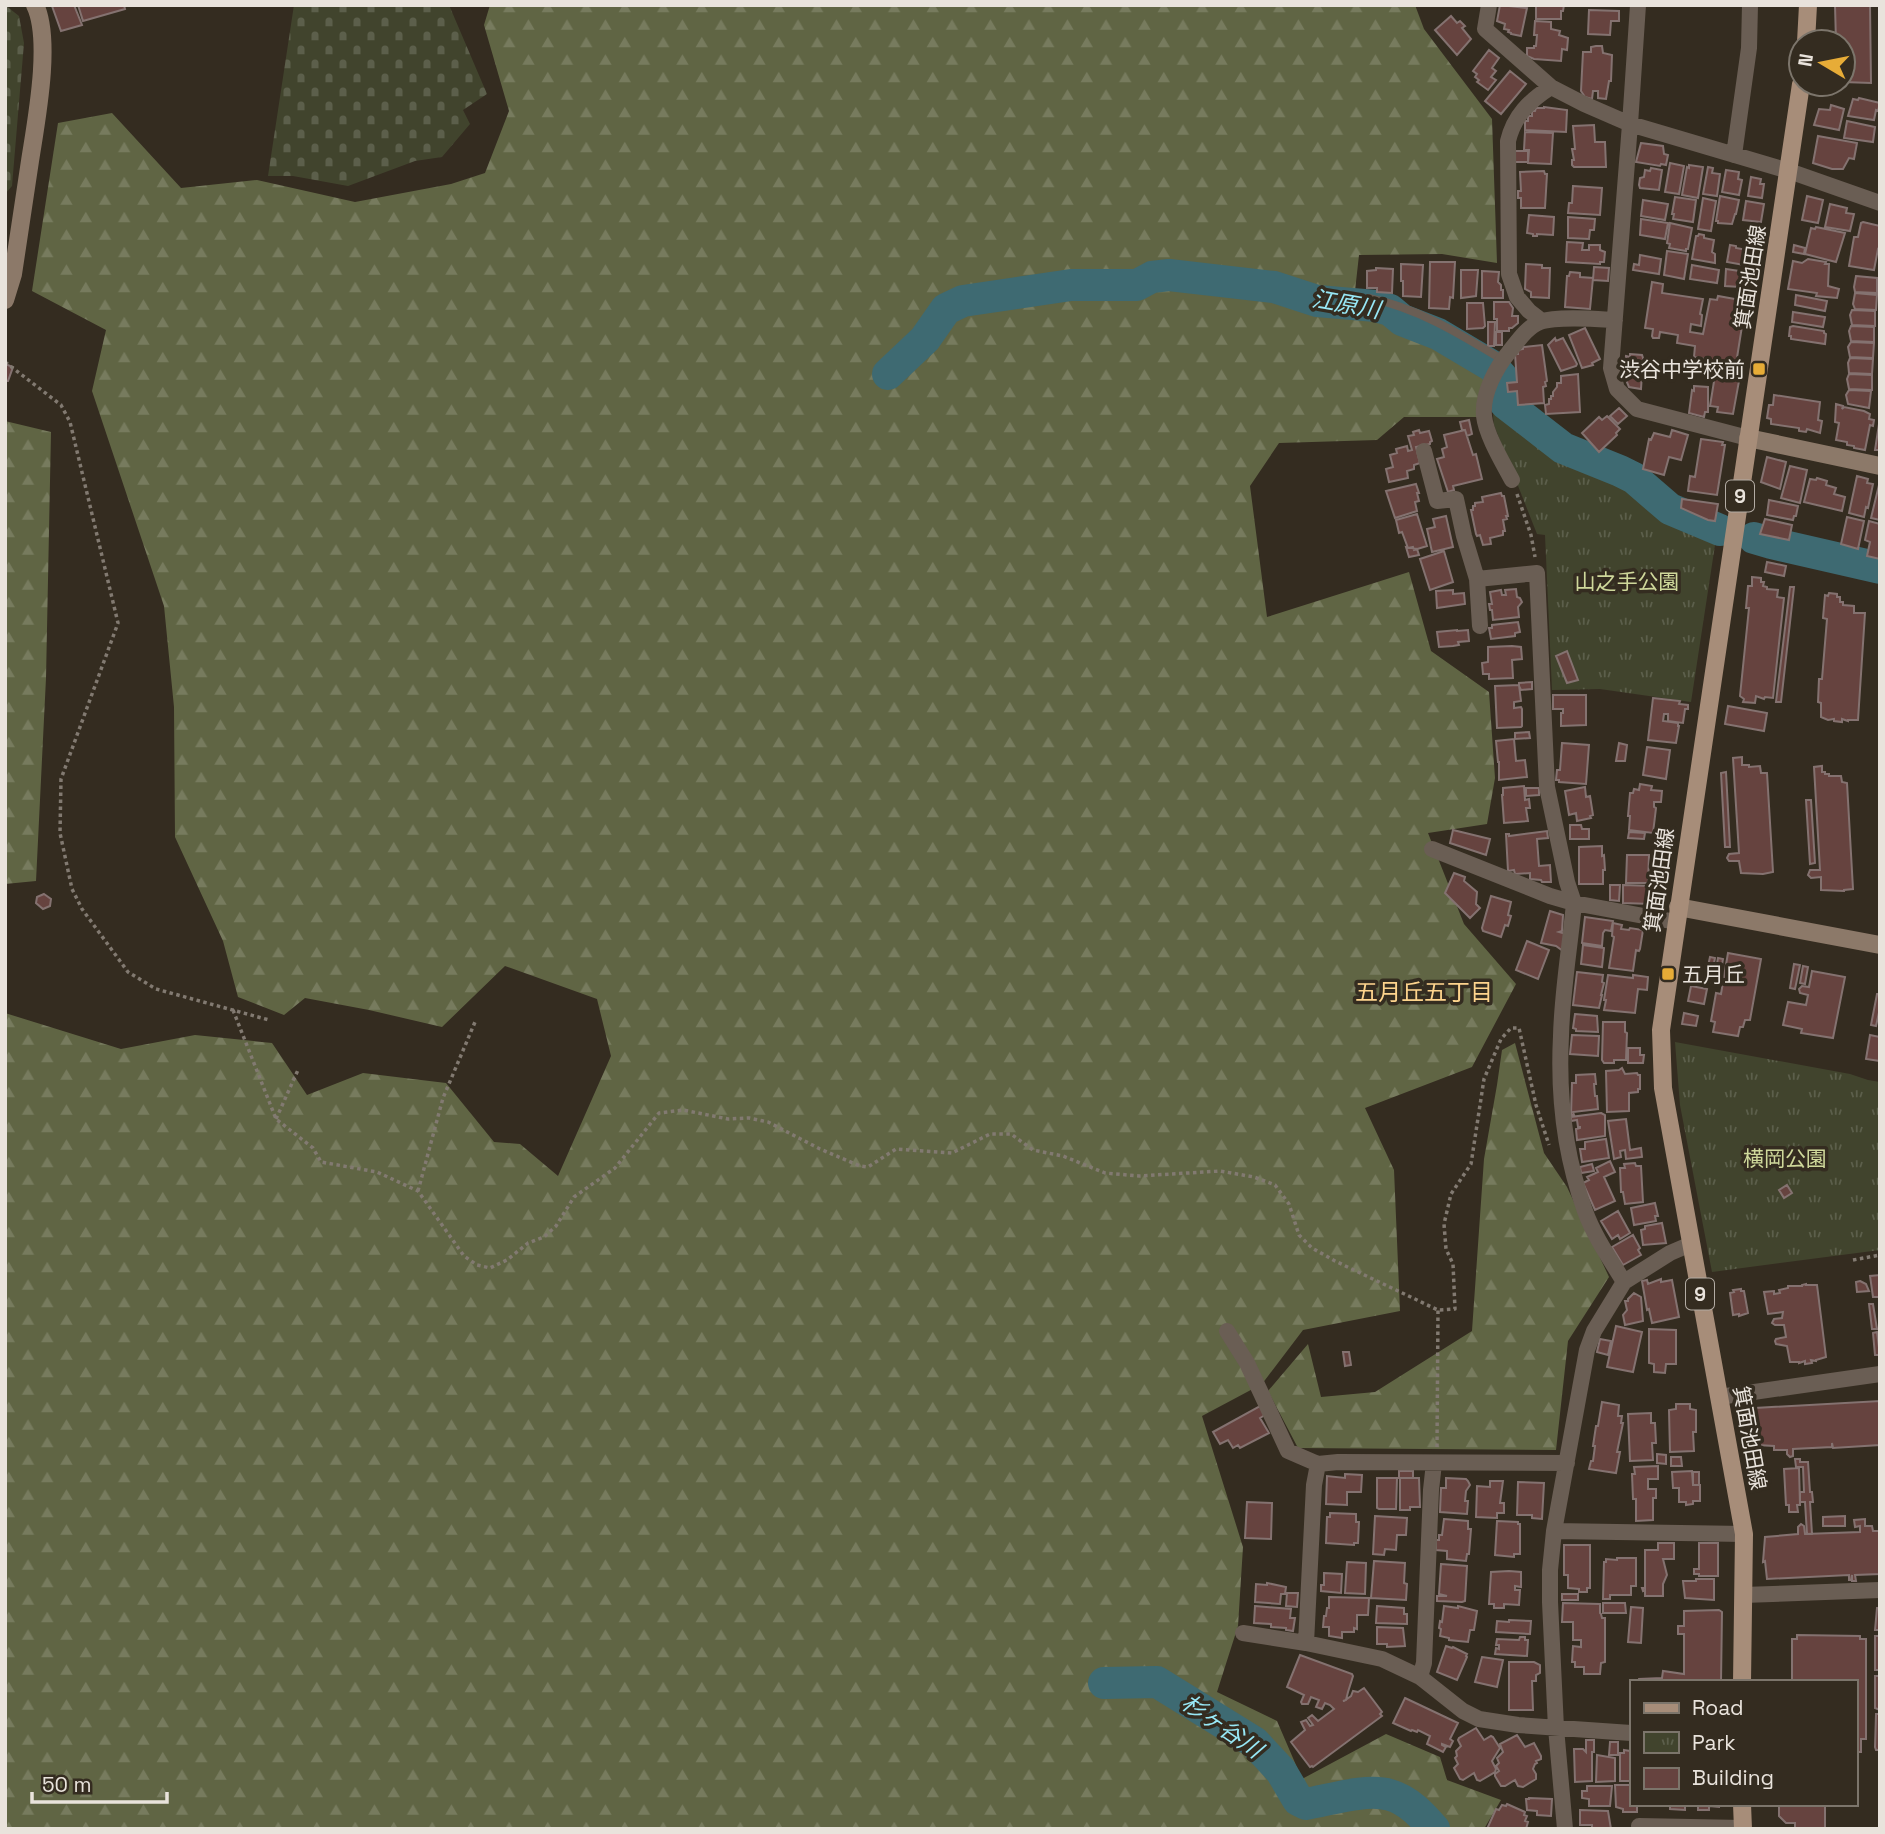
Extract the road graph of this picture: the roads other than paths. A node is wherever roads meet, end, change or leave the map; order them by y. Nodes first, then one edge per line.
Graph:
1 (35, 5) edge
2 (1489, 5) edge
3 (1638, 5) edge
4 (1750, 5) edge
5 (1808, 5) edge
6 (1807, 28) edge
7 (1551, 87) junction
8 (1799, 98) edge
9 (1630, 124) junction
10 (1734, 155) junction
11 (1789, 171) junction
12 (1880, 203) edge
13 (1369, 298) dead end
14 (5, 299) edge
15 (1615, 320) junction
16 (1542, 321) junction
17 (1498, 367) junction
18 (1748, 438) junction
19 (1424, 451) dead end
20 (1880, 466) edge
21 (1512, 480) road end
22 (1477, 579) junction
23 (1480, 626) dead end
24 (1432, 849) dead end
25 (1574, 903) junction
26 (1677, 915) junction
27 (1880, 945) edge
28 (1691, 1244) junction
29 (1624, 1282) junction
30 (1227, 1331) dead end
31 (1880, 1374) edge
32 (1719, 1397) junction
33 (1434, 1463) junction
34 (1567, 1463) junction
35 (1318, 1465) junction
36 (1554, 1531) junction
37 (1744, 1534) junction
38 (1880, 1590) edge
39 (1743, 1595) junction
40 (1243, 1633) dead end
41 (1306, 1643) junction
42 (1420, 1676) junction
43 (1742, 1680) edge
44 (1556, 1728) junction
45 (1630, 1733) edge
46 (1742, 1806) edge
47 (1639, 1826) dead end
48 (1681, 1828) edge
49 (1743, 1828) edge
50 (1565, 1829) edge

1 - 14 street
2 - 7 street
3 - 9 street
4 - 10 street
5 - 6 main road
7 - 9 street
7 - 16 street
8 - 11 main road, 箕面池田線 / 9
9 - 10 street
9 - 15 street
10 - 11 street
11 - 12 street
11 - 18 main road, 箕面池田線 / 9
13 - 17 lane
15 - 16 street
15 - 18 street
16 - 17 street
17 - 21 street
18 - 20 street
18 - 26 main road, 箕面池田線 / 9
19 - 22 street
22 - 23 street
22 - 25 street
24 - 25 street
25 - 26 street
25 - 29 street
26 - 27 street
26 - 28 main road, 箕面池田線 / 9
28 - 29 street
28 - 32 main road, 箕面池田線 / 9
29 - 34 street
30 - 35 street
31 - 32 street
32 - 37 main road, 箕面池田線 / 9
33 - 34 street
33 - 35 street
33 - 42 street
34 - 36 street
35 - 41 street
36 - 37 street
36 - 44 street
37 - 39 main road, 箕面池田線 / 9
38 - 39 street
39 - 43 main road, 箕面池田線 / 9
40 - 41 street
41 - 42 street
42 - 44 street
44 - 45 street
44 - 50 street
46 - 49 main road
47 - 48 street
48 - 49 street

